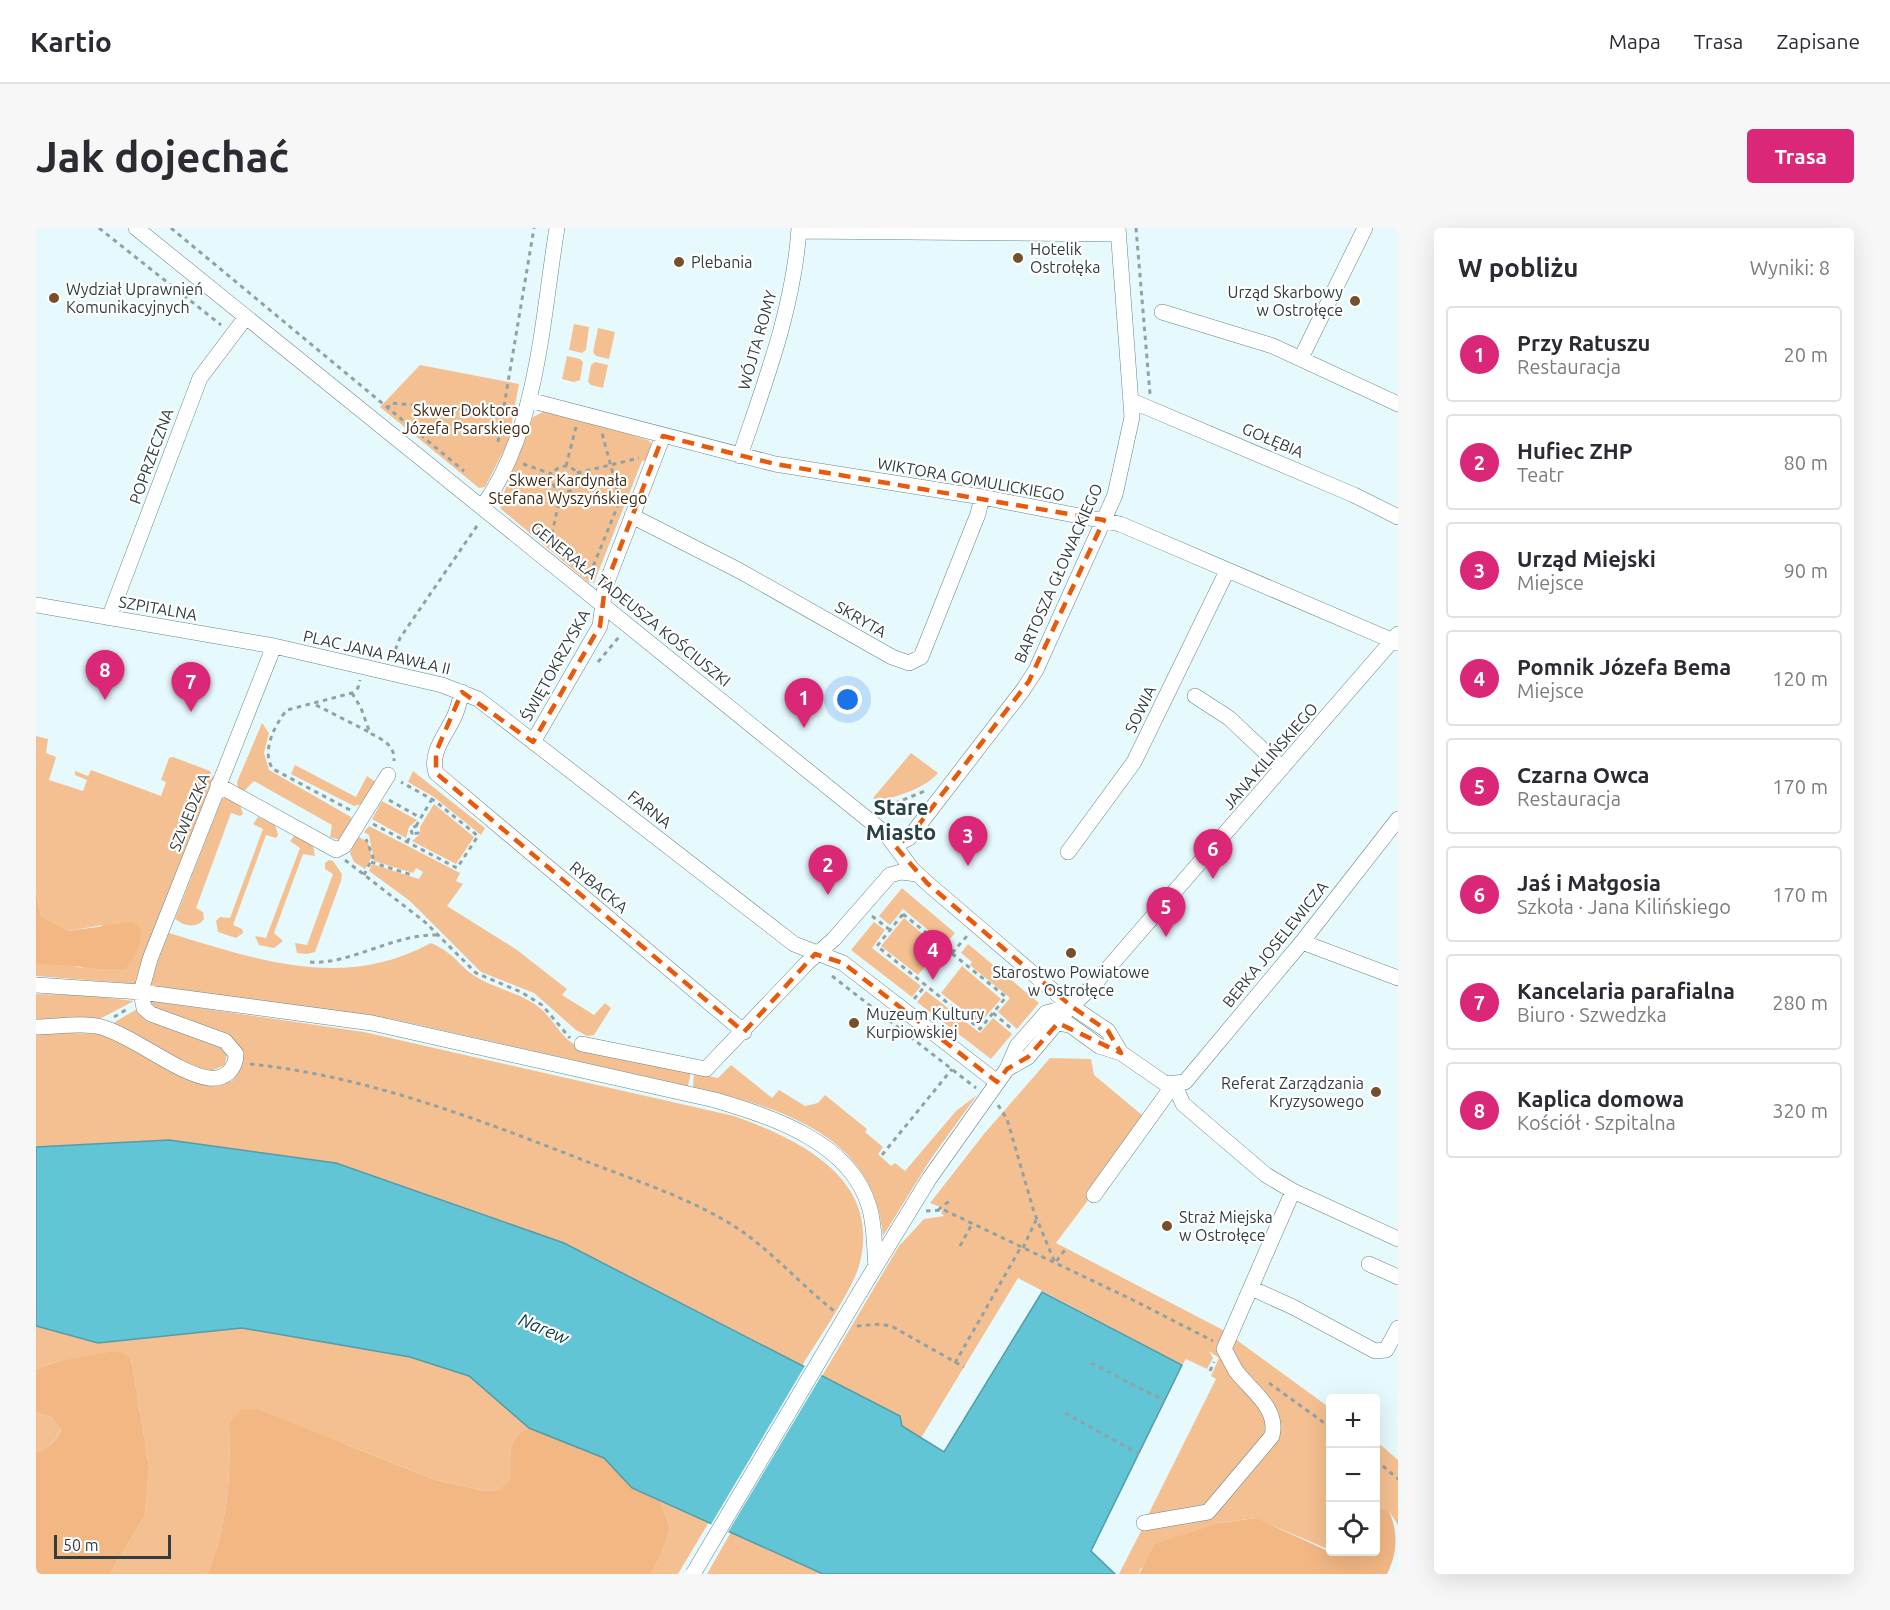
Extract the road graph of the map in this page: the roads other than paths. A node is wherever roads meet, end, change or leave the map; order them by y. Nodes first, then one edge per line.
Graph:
1 (136, 228) edge
2 (557, 228) edge
3 (1365, 228) edge
4 (799, 230) edge
5 (1118, 231) edge
6 (1162, 312) dead end
7 (246, 317) junction
8 (1301, 358) junction
9 (529, 400) junction
10 (1132, 401) junction
11 (1398, 404) edge
12 (661, 443) junction
13 (740, 456) junction
14 (982, 497) junction
15 (483, 506) junction
16 (632, 516) junction
17 (1398, 517) edge
18 (1104, 520) junction
19 (1227, 571) junction
20 (36, 605) edge
21 (605, 607) junction
22 (109, 618) junction
23 (1396, 639) edge
24 (274, 646) junction
25 (462, 692) junction
26 (1195, 696) dead end
27 (534, 742) junction
28 (434, 767) joint
29 (1282, 768) junction
30 (388, 775) road end
31 (218, 785) junction
32 (1398, 819) edge
33 (891, 840) junction
34 (1068, 852) dead end
35 (917, 874) junction
36 (1302, 942) junction
37 (815, 954) junction
38 (1398, 978) edge
39 (36, 985) edge
40 (141, 992) junction
41 (1071, 1006) junction
42 (1058, 1023) junction
43 (36, 1027) edge
44 (744, 1032) junction
45 (582, 1044) road end
46 (1121, 1053) junction
47 (1007, 1069) junction
48 (997, 1082) junction
49 (1174, 1084) junction
50 (1293, 1191) junction
51 (1094, 1196) dead end
52 (1398, 1239) edge
53 (1369, 1264) dead end
54 (876, 1266) junction
55 (1398, 1277) edge
56 (1251, 1288) junction
57 (1398, 1328) edge
58 (1144, 1523) dead end
59 (693, 1574) edge

1 - 7 street, GENERAŁA TADEUSZA KOŚCIUSZKI
2 - 9 street
3 - 8 street
4 - 5 street
4 - 13 street, WÓJTA ROMY
5 - 10 street, BARTOSZA GŁOWACKIEGO
6 - 8 street
7 - 15 street, GENERAŁA TADEUSZA KOŚCIUSZKI
7 - 22 street, POPRZECZNA
8 - 11 street
9 - 12 street, WIKTORA GOMULICKIEGO
9 - 15 street
10 - 17 street, GOŁĘBIA
10 - 18 street, BARTOSZA GŁOWACKIEGO
12 - 13 street, WIKTORA GOMULICKIEGO
12 - 16 street, ŚWIĘTOKRZYSKA
13 - 14 street, WIKTORA GOMULICKIEGO
14 - 16 street, SKRYTA
14 - 18 street, WIKTORA GOMULICKIEGO
15 - 21 street, GENERAŁA TADEUSZA KOŚCIUSZKI
16 - 21 street, ŚWIĘTOKRZYSKA
18 - 19 street, WIKTORA GOMULICKIEGO
18 - 33 street, BARTOSZA GŁOWACKIEGO
19 - 23 street, WIKTORA GOMULICKIEGO
19 - 34 street, SOWIA
20 - 22 street, SZPITALNA
21 - 27 street, ŚWIĘTOKRZYSKA
21 - 33 street, GENERAŁA TADEUSZA KOŚCIUSZKI
22 - 24 street, SZPITALNA
23 - 29 street, JANA KILIŃSKIEGO
24 - 25 street, PLAC JANA PAWŁA II
24 - 31 street, SZWEDZKA
25 - 27 street, FARNA
25 - 28 street, PLAC JANA PAWŁA II
26 - 29 street
27 - 37 street, FARNA
28 - 44 street, RYBACKA
29 - 41 street, JANA KILIŃSKIEGO
30 - 31 street
31 - 40 street, SZWEDZKA
32 - 36 street, BERKA JOSELEWICZA
33 - 35 street, GENERAŁA TADEUSZA KOŚCIUSZKI
35 - 37 street
35 - 41 street, GENERAŁA TADEUSZA KOŚCIUSZKI
36 - 38 street
36 - 49 street, BERKA JOSELEWICZA
37 - 44 street
37 - 48 street, FARNA
39 - 40 street
40 - 43 street
40 - 54 street
41 - 42 street
41 - 46 street, GENERAŁA TADEUSZA KOŚCIUSZKI
41 - 47 street
42 - 46 street
42 - 47 street
44 - 45 street
46 - 49 street
47 - 48 street
48 - 54 street
49 - 50 street
49 - 51 street, BERKA JOSELEWICZA
50 - 52 street
50 - 56 street
53 - 55 street
54 - 59 street, bridge
56 - 57 street
56 - 58 street

